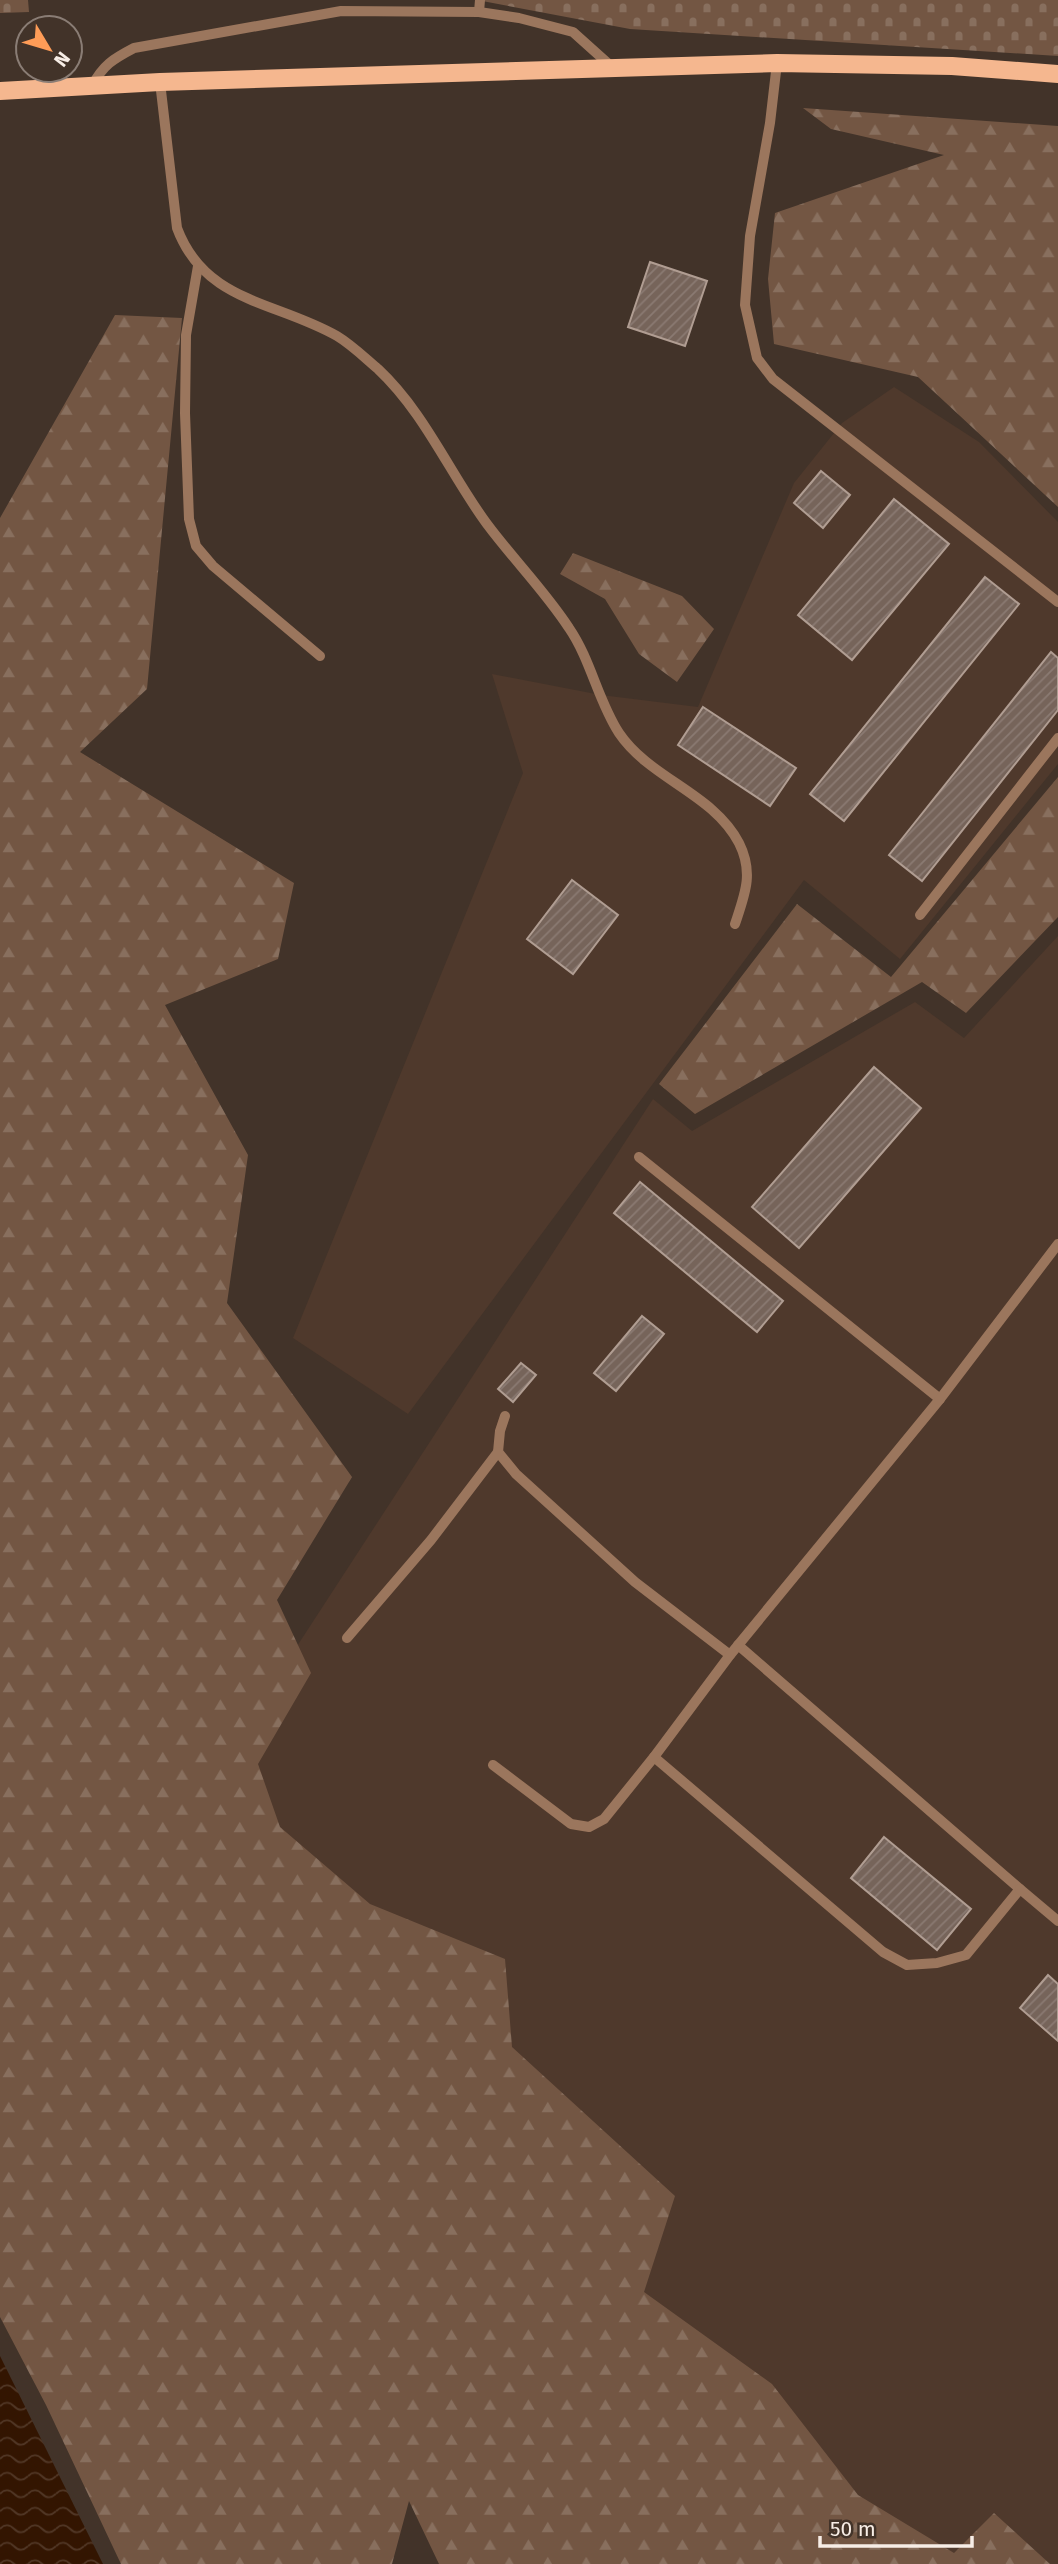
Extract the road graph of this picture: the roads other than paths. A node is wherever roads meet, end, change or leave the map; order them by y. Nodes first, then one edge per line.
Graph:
1 (480, 0) edge
2 (479, 12) junction
3 (777, 63) junction
4 (615, 70) junction
5 (1058, 74) edge
6 (160, 82) junction
7 (92, 86) junction
8 (0, 91) edge
9 (198, 266) junction
10 (1058, 602) edge
11 (320, 656) dead end
12 (1058, 738) edge
13 (920, 915) dead end
14 (735, 924) dead end
15 (639, 1157) dead end
16 (1058, 1244) edge
17 (940, 1399) junction
18 (505, 1416) dead end
19 (498, 1452) junction
20 (347, 1638) dead end
21 (738, 1645) junction
22 (730, 1656) junction
23 (654, 1757) junction
24 (493, 1765) dead end
25 (1020, 1889) junction
26 (1058, 1921) edge

1 - 2 lane
2 - 4 lane
2 - 7 lane
3 - 4 main road
3 - 5 main road
3 - 10 lane
4 - 6 main road
6 - 7 main road
6 - 9 lane
7 - 8 main road
9 - 11 lane
9 - 14 lane
12 - 13 lane
15 - 17 lane
16 - 17 lane
17 - 21 lane
18 - 19 lane
19 - 20 lane
19 - 22 lane
21 - 22 lane
21 - 25 lane
22 - 23 lane
23 - 24 lane
23 - 25 lane
25 - 26 lane

